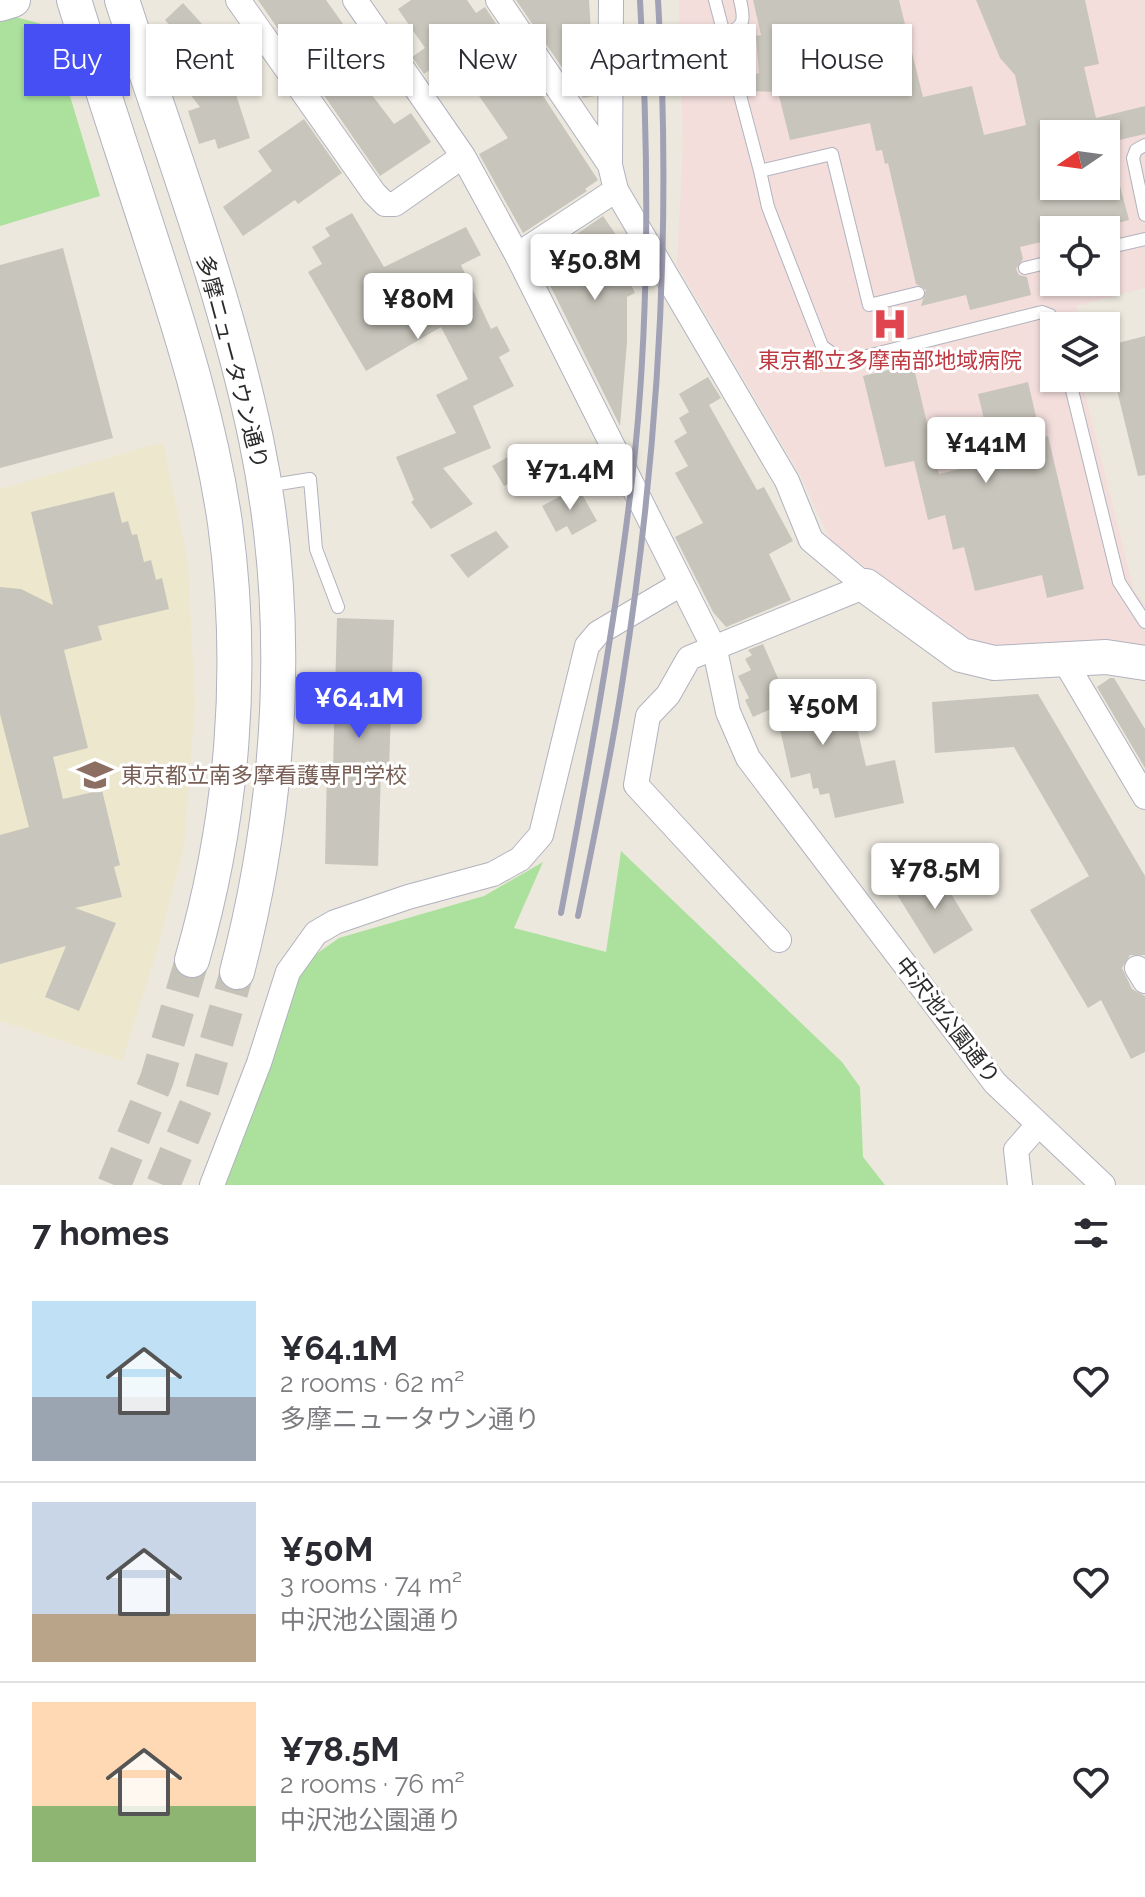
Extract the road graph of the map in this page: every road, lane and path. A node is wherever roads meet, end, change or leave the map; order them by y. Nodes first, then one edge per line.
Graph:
1 (13, 0) edge
2 (74, 0) edge
3 (122, 0) edge
4 (238, 0) edge
5 (355, 0) edge
6 (498, 0) edge
7 (611, 0) edge
8 (715, 0) edge
9 (740, 0) edge
10 (0, 4) edge
11 (721, 24) edge
12 (742, 24) edge
13 (740, 96) edge
14 (1145, 145) edge
15 (463, 156) junction
16 (610, 165) junction
17 (760, 171) junction
18 (616, 190) junction
19 (1145, 215) edge
20 (1145, 239) edge
21 (1120, 245) edge
22 (517, 255) junction
23 (1040, 264) edge
24 (209, 265) junction
25 (1025, 268) dead end
26 (165, 281) junction
27 (918, 293) dead end
28 (1040, 313) edge
29 (1072, 392) edge
30 (264, 486) junction
31 (681, 584) junction
32 (866, 586) junction
33 (338, 607) dead end
34 (1145, 622) edge
35 (715, 650) junction
36 (1064, 660) junction
37 (1145, 663) edge
38 (1145, 797) edge
39 (779, 940) dead end
40 (192, 960) tunnel mouth
41 (237, 972) tunnel mouth
42 (1038, 1125) junction
43 (212, 1185) edge
44 (1020, 1185) edge
45 (1103, 1185) edge

1 - 10 main road
2 - 26 main road, 多摩ニュータウン通り
3 - 24 main road, 多摩ニュータウン通り
4 - 15 street
5 - 15 street, 中沢池公園通り
6 - 16 street
7 - 16 street
8 - 11 lane
9 - 12 lane
13 - 17 lane
14 - 19 lane
15 - 22 street, 中沢池公園通り
16 - 18 street
17 - 27 lane
17 - 28 lane
18 - 22 street
18 - 32 street
20 - 21 lane
22 - 31 street, 中沢池公園通り
23 - 25 lane
24 - 26 main road
24 - 30 main road, 多摩ニュータウン通り
26 - 40 main road, 多摩ニュータウン通り
29 - 34 lane
30 - 33 lane
30 - 41 main road, 多摩ニュータウン通り
31 - 35 street, 中沢池公園通り
31 - 43 street
32 - 35 street
32 - 36 main road
35 - 39 street
35 - 42 street, 中沢池公園通り
36 - 37 main road
36 - 38 street
42 - 44 street
42 - 45 street, 中沢池公園通り

